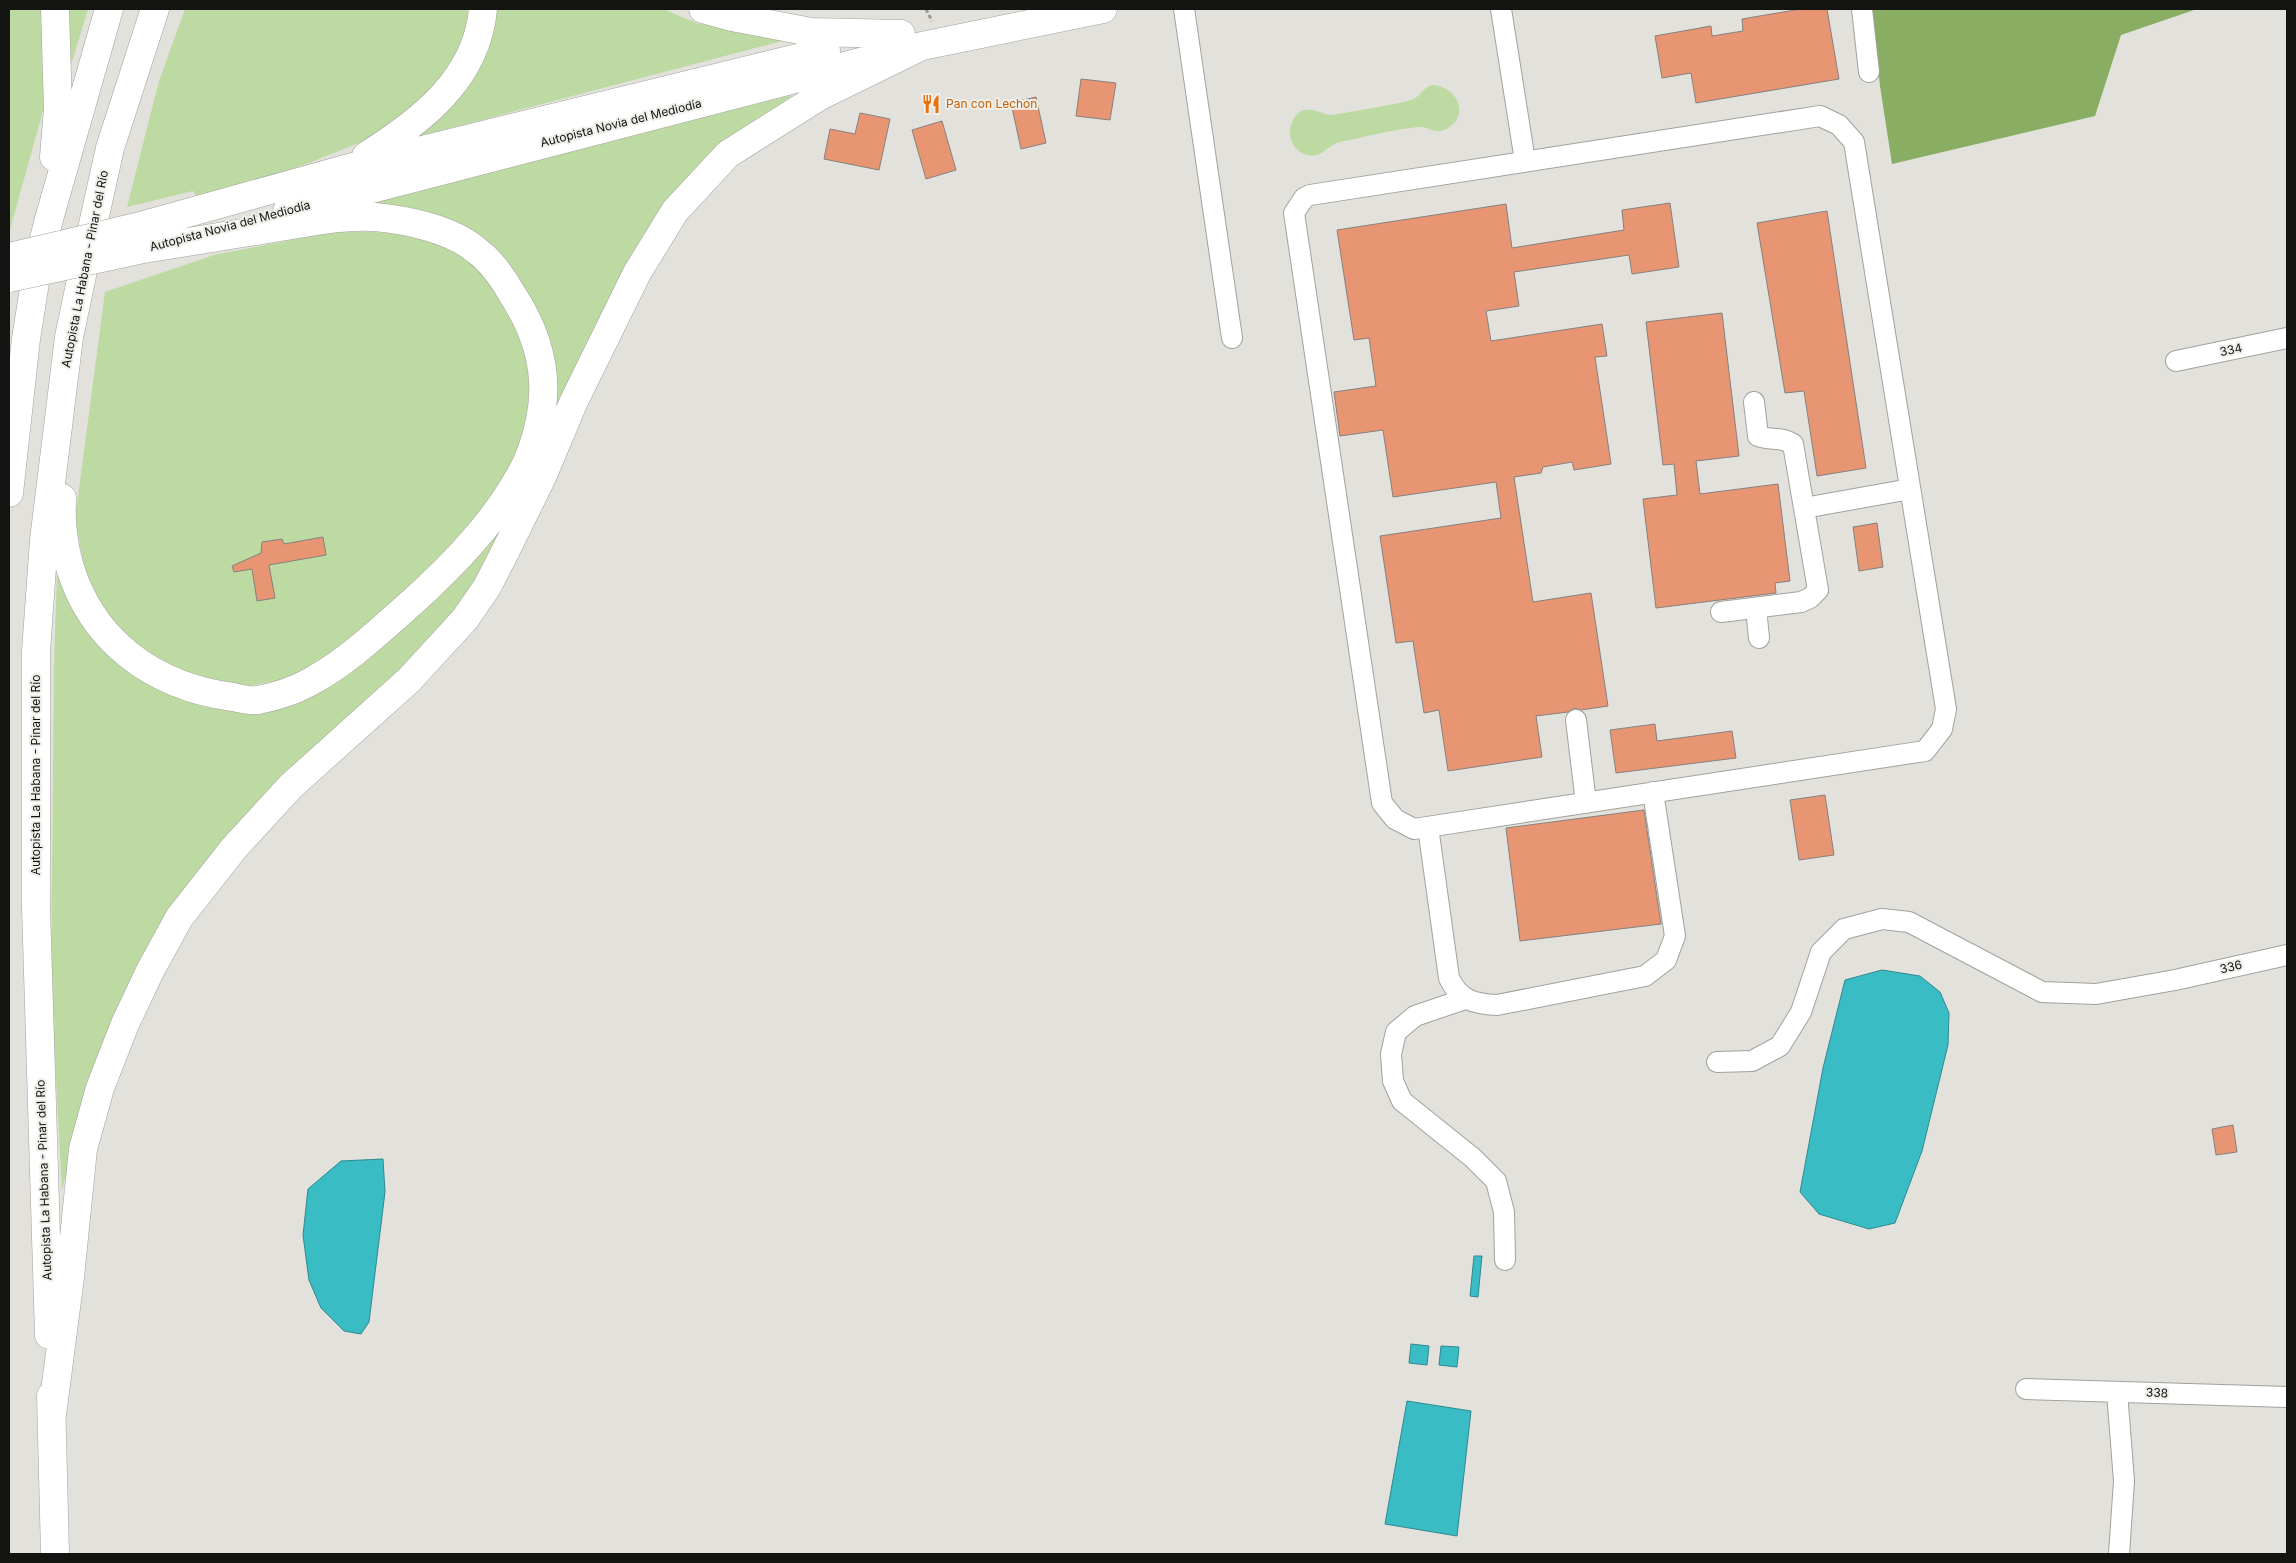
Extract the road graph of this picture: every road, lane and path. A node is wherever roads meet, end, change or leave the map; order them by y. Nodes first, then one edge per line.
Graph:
1 (55, 9) edge
2 (109, 9) edge
3 (155, 9) edge
4 (172, 9) edge
5 (483, 9) edge
6 (703, 9) edge
7 (1020, 9) edge
8 (1102, 9) edge
9 (1184, 9) edge
10 (1501, 9) edge
11 (1862, 9) edge
12 (921, 29) edge
13 (1869, 72) dead end
14 (110, 148) junction
15 (1524, 161) junction
16 (349, 168) junction
17 (49, 220) junction
18 (143, 237) junction
19 (9, 257) edge
20 (9, 278) edge
21 (69, 337) junction
22 (1232, 338) dead end
23 (2287, 338) edge
24 (26, 339) junction
25 (2176, 362) dead end
26 (9, 396) edge
27 (1754, 402) dead end
28 (1910, 489) junction
29 (9, 493) edge
30 (1804, 508) junction
31 (1756, 608) junction
32 (1722, 612) dead end
33 (1759, 638) dead end
34 (1576, 720) dead end
35 (1653, 792) junction
36 (1586, 803) junction
37 (1428, 827) junction
38 (2287, 955) edge
39 (1465, 999) junction
40 (1717, 1062) dead end
41 (1505, 1260) dead end
42 (2026, 1389) dead end
43 (2117, 1392) junction
44 (2287, 1397) edge
45 (52, 1415) junction
46 (55, 1554) edge
47 (2119, 1554) edge

1 - 17 highway
2 - 17 highway
3 - 14 highway, Autopista La Habana - Pinar del Río
4 - 14 highway
5 - 16 highway
6 - 12 highway
7 - 12 highway, Autopista Novia del Mediodía
8 - 12 highway, Autopista Novia del Mediodía
9 - 22 street
10 - 15 street
11 - 13 street
12 - 16 highway, Autopista Novia del Mediodía
12 - 18 highway, Autopista Novia del Mediodía
12 - 45 highway
14 - 21 highway, Autopista La Habana - Pinar del Río
15 - 28 street
15 - 37 street
16 - 18 highway, Autopista Novia del Mediodía
17 - 24 highway
18 - 19 highway, bridge
18 - 20 highway, bridge
18 - 21 highway
21 - 45 highway, Autopista La Habana - Pinar del Río
23 - 25 street, 334
24 - 26 highway
24 - 29 highway
27 - 30 street
28 - 30 street
28 - 35 street
30 - 31 street
31 - 32 street
31 - 33 street
34 - 36 street
35 - 36 street
35 - 39 street
36 - 37 street
37 - 39 street
38 - 40 street, 336
39 - 41 street
42 - 43 street, 338
43 - 44 street, 338
43 - 47 street
45 - 46 highway, Autopista La Habana - Pinar del Río

